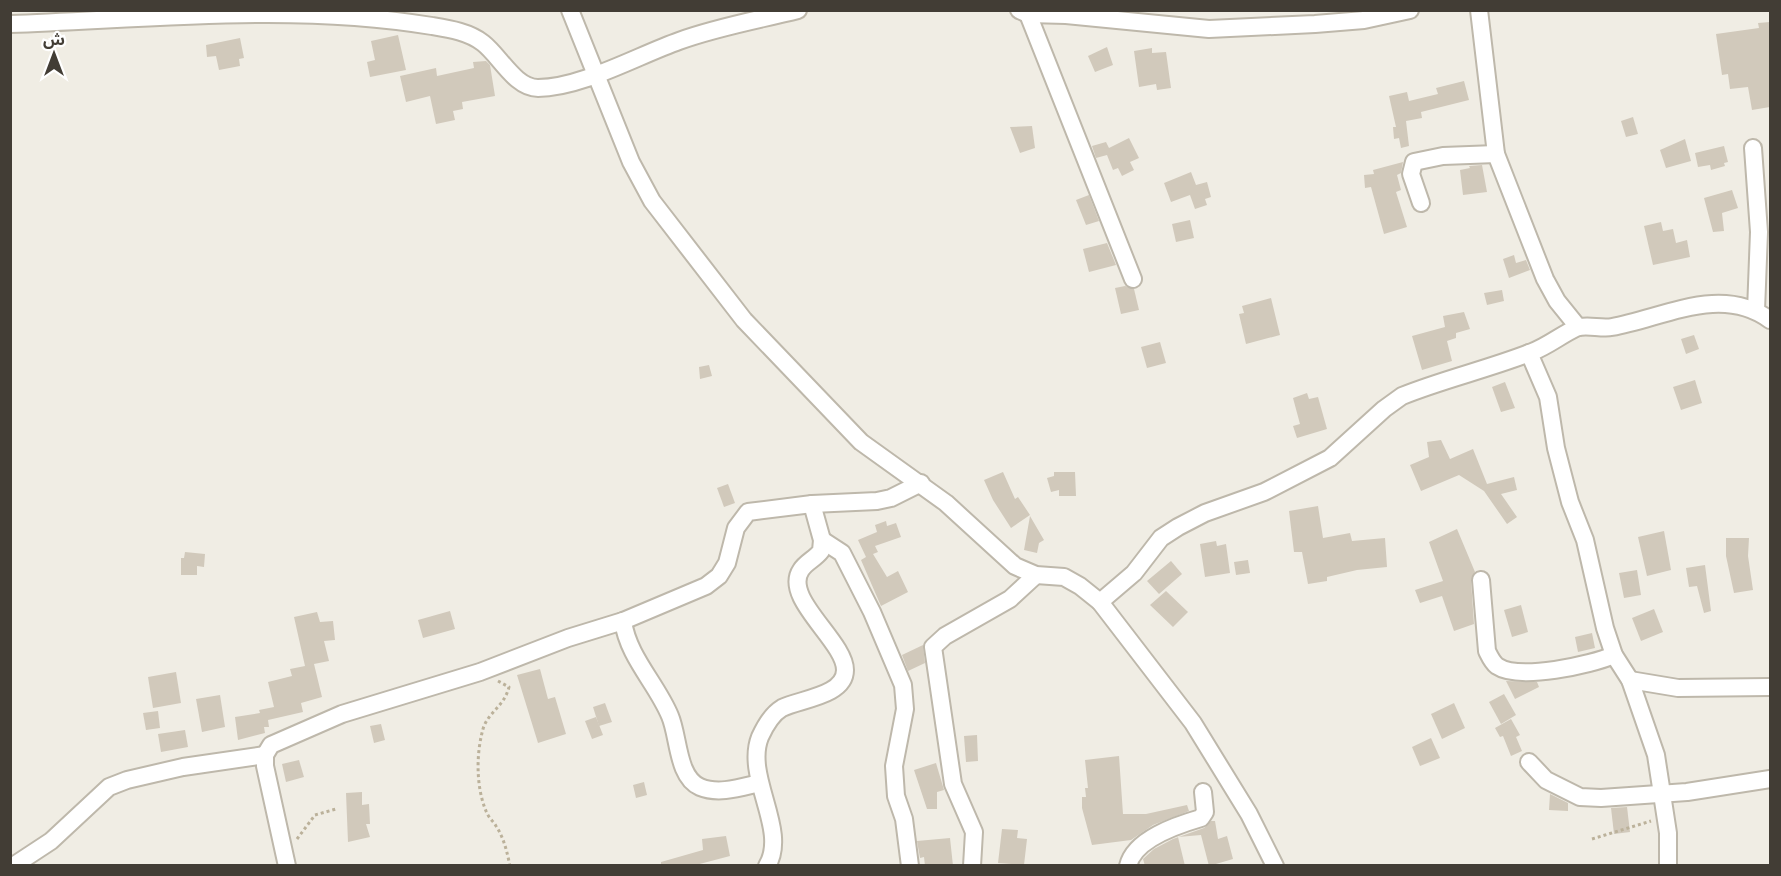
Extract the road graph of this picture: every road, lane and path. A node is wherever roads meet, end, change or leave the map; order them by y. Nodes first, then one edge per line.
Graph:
1 (570, 10) edge
2 (798, 10) edge
3 (1410, 10) edge
4 (1479, 10) edge
5 (1023, 12) edge
6 (1066, 13) edge
7 (10, 24) edge
8 (596, 74) junction
9 (1753, 148) dead end
10 (1496, 154) junction
11 (1421, 203) dead end
12 (1133, 279) dead end
13 (1756, 311) junction
14 (1770, 320) edge
15 (1578, 327) junction
16 (1529, 353) junction
17 (921, 483) junction
18 (812, 504) junction
19 (822, 540) junction
20 (1036, 575) junction
21 (1481, 580) dead end
22 (1100, 602) junction
23 (623, 621) junction
24 (1614, 655) junction
25 (480, 672) junction
26 (1630, 680) junction
27 (1770, 687) edge
28 (265, 755) junction
29 (1529, 762) dead end
30 (1770, 779) edge
31 (760, 783) junction
32 (1203, 792) dead end
33 (1661, 793) junction
34 (336, 808) dead end
35 (1666, 817) junction
36 (1592, 838) dead end
37 (286, 860) edge
38 (13, 866) edge
39 (510, 866) edge
40 (767, 866) edge
41 (910, 866) edge
42 (972, 866) edge
43 (1128, 866) edge
44 (1275, 866) edge
45 (1668, 866) edge

1 - 8 street
2 - 8 street
3 - 6 street
4 - 10 street
5 - 6 street
5 - 12 street
7 - 8 street
8 - 17 street
9 - 13 street
10 - 11 street
10 - 15 street
13 - 14 street
13 - 15 street
15 - 16 street
16 - 22 street
16 - 24 street
17 - 18 street
17 - 20 street
18 - 19 street
18 - 23 street
19 - 31 street
19 - 41 street
20 - 22 street
20 - 42 street
21 - 24 street
22 - 44 street
23 - 25 street
23 - 31 street
24 - 26 street
25 - 28 street
25 - 39 path
26 - 27 street
26 - 33 street
28 - 37 street
28 - 38 street
29 - 33 street
30 - 33 street
31 - 40 street
32 - 43 street
33 - 35 street
34 - 37 path
35 - 36 path
35 - 45 street

